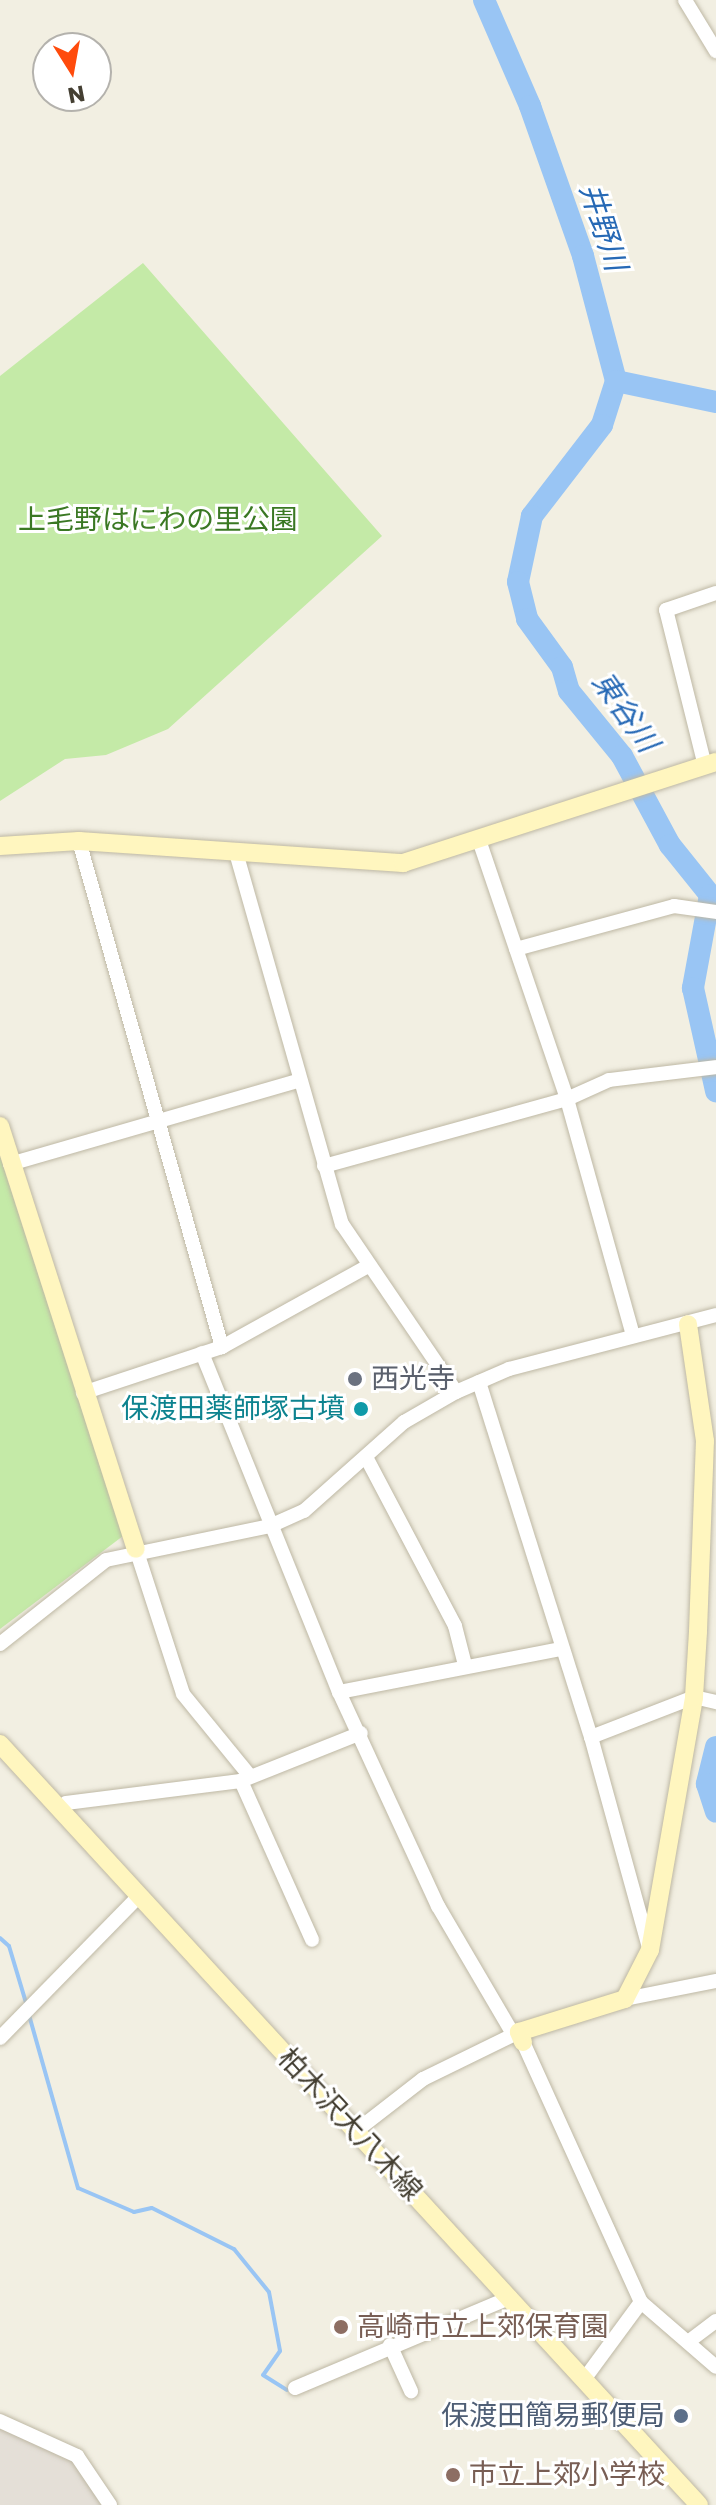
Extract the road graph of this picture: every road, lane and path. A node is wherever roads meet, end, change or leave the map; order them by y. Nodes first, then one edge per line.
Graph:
1 (685, 0) edge
2 (716, 51) edge
3 (716, 593) edge
4 (710, 764) edge
5 (79, 841) junction
6 (480, 843) junction
7 (0, 846) edge
8 (237, 856) junction
9 (716, 912) edge
10 (516, 949) junction
11 (709, 1068) edge
12 (298, 1081) junction
13 (567, 1099) junction
14 (156, 1122) junction
15 (0, 1126) edge
16 (10, 1164) junction
17 (324, 1166) junction
18 (368, 1266) junction
19 (716, 1315) edge
20 (688, 1324) junction
21 (633, 1336) junction
22 (222, 1347) junction
23 (202, 1353) junction
24 (479, 1382) junction
25 (456, 1392) junction
26 (83, 1393) junction
27 (366, 1457) junction
28 (270, 1526) junction
29 (136, 1549) junction
30 (0, 1644) edge
31 (561, 1649) junction
32 (465, 1665) junction
33 (339, 1692) junction
34 (694, 1697) junction
35 (716, 1702) edge
36 (361, 1733) junction
37 (591, 1737) junction
38 (0, 1744) edge
39 (245, 1778) junction
40 (60, 1810) junction
41 (137, 1898) junction
42 (312, 1940) dead end
43 (650, 1950) junction
44 (716, 1981) edge
45 (625, 1999) junction
46 (518, 2036) junction
47 (0, 2038) edge
48 (356, 2131) junction
49 (511, 2297) junction
50 (641, 2302) junction
51 (716, 2321) edge
52 (688, 2342) junction
53 (390, 2345) junction
54 (716, 2367) edge
55 (586, 2377) junction
56 (295, 2388) dead end
57 (411, 2391) dead end
58 (0, 2421) edge
59 (110, 2505) edge
60 (699, 2505) edge

1 - 2 street
3 - 4 street
4 - 6 street
5 - 7 street
5 - 8 street
5 - 14 street
6 - 8 street
6 - 10 street
8 - 12 street
9 - 10 street
10 - 13 street
11 - 13 street
12 - 14 street
12 - 17 street
13 - 17 street
13 - 21 street
14 - 16 street
14 - 22 street
15 - 16 street
16 - 26 street
17 - 18 street
18 - 22 street
18 - 25 street
19 - 20 street
20 - 21 street
20 - 34 street
21 - 24 street
22 - 23 street
23 - 26 street
23 - 28 street
24 - 25 street
24 - 31 street
25 - 27 street
26 - 29 street
27 - 28 street
27 - 32 street
28 - 29 street
28 - 33 street
29 - 30 street
29 - 39 street
31 - 32 street
31 - 37 street
32 - 33 street
33 - 36 street
34 - 35 street
34 - 37 street
34 - 43 street
36 - 39 street
36 - 46 street
37 - 43 street
38 - 40 street, 柏木沢大八木線
39 - 40 street
39 - 42 street
40 - 41 street, 柏木沢大八木線
41 - 47 street
41 - 48 street, 柏木沢大八木線
43 - 45 street
44 - 45 street
45 - 46 street
46 - 48 street
46 - 50 street
48 - 49 street, 柏木沢大八木線
49 - 53 street
49 - 55 street, 柏木沢大八木線
50 - 52 street
50 - 55 street
51 - 52 street
52 - 54 street
53 - 56 street
53 - 57 street
55 - 60 street, 柏木沢大八木線
58 - 59 street

